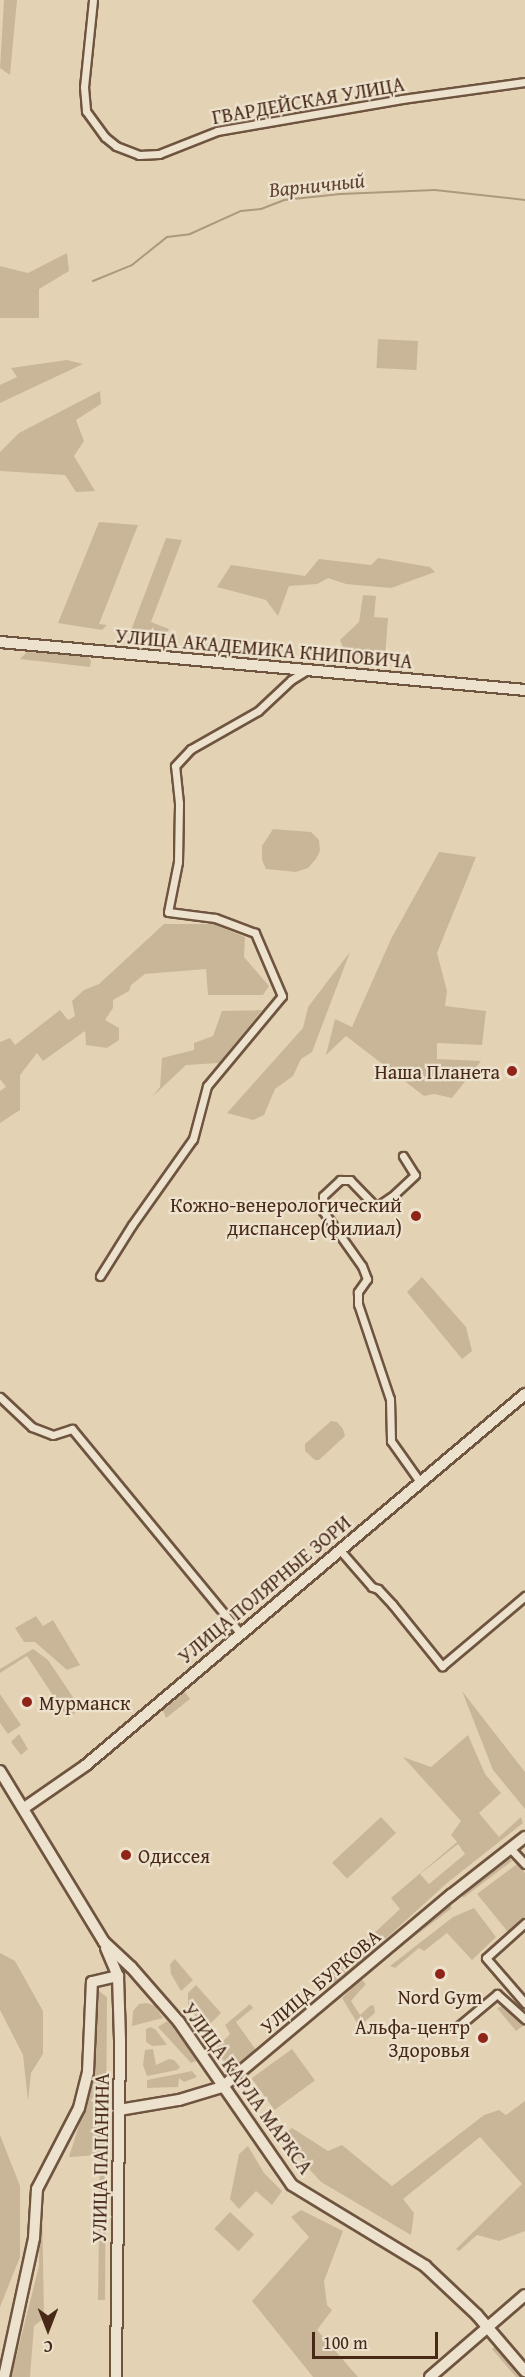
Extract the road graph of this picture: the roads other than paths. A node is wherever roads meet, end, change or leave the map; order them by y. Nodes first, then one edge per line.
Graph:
1 (93, 0) edge
2 (525, 82) edge
3 (0, 642) edge
4 (309, 669) junction
5 (525, 690) edge
6 (403, 1156) dead end
7 (100, 1276) dead end
8 (525, 1394) edge
9 (0, 1397) edge
10 (420, 1482) junction
11 (339, 1549) junction
12 (525, 1596) edge
13 (240, 1633) junction
14 (0, 1771) edge
15 (24, 1808) junction
16 (525, 1837) edge
17 (510, 1848) junction
18 (525, 1864) edge
19 (525, 1923) edge
20 (104, 1942) junction
21 (118, 1976) junction
22 (525, 2003) edge
23 (525, 2019) edge
24 (454, 2030) dead end
25 (222, 2087) junction
26 (119, 2110) junction
27 (525, 2295) edge
28 (487, 2328) junction
29 (525, 2371) edge
30 (4, 2377) edge
31 (116, 2377) edge
32 (430, 2377) edge

1 - 2 street, ГВАРДЕЙСКАЯ УЛИЦА
3 - 4 main road, УЛИЦА АКАДЕМИКА КНИПОВИЧА
4 - 5 main road, УЛИЦА АКАДЕМИКА КНИПОВИЧА
4 - 7 street
6 - 10 street
8 - 10 main road, УЛИЦА ПОЛЯРНЫЕ ЗОРИ
9 - 13 street
10 - 11 main road, УЛИЦА ПОЛЯРНЫЕ ЗОРИ
11 - 12 street
11 - 13 main road, УЛИЦА ПОЛЯРНЫЕ ЗОРИ
13 - 15 main road, УЛИЦА ПОЛЯРНЫЕ ЗОРИ
14 - 15 main road, УЛИЦА КАРЛА МАРКСА
15 - 20 main road, УЛИЦА КАРЛА МАРКСА
16 - 17 main road, УЛИЦА БУРКОВА
17 - 18 street
17 - 25 main road, УЛИЦА БУРКОВА
19 - 22 street
20 - 21 main road, УЛИЦА ПАПАНИНА
20 - 25 main road, УЛИЦА КАРЛА МАРКСА
21 - 26 main road, УЛИЦА ПАПАНИНА
21 - 30 main road
23 - 24 street
25 - 26 main road, УЛИЦА БУРКОВА
25 - 28 main road, УЛИЦА КАРЛА МАРКСА
26 - 31 main road, УЛИЦА ПАПАНИНА
27 - 28 main road
28 - 29 main road, УЛИЦА КАРЛА МАРКСА
28 - 32 main road

